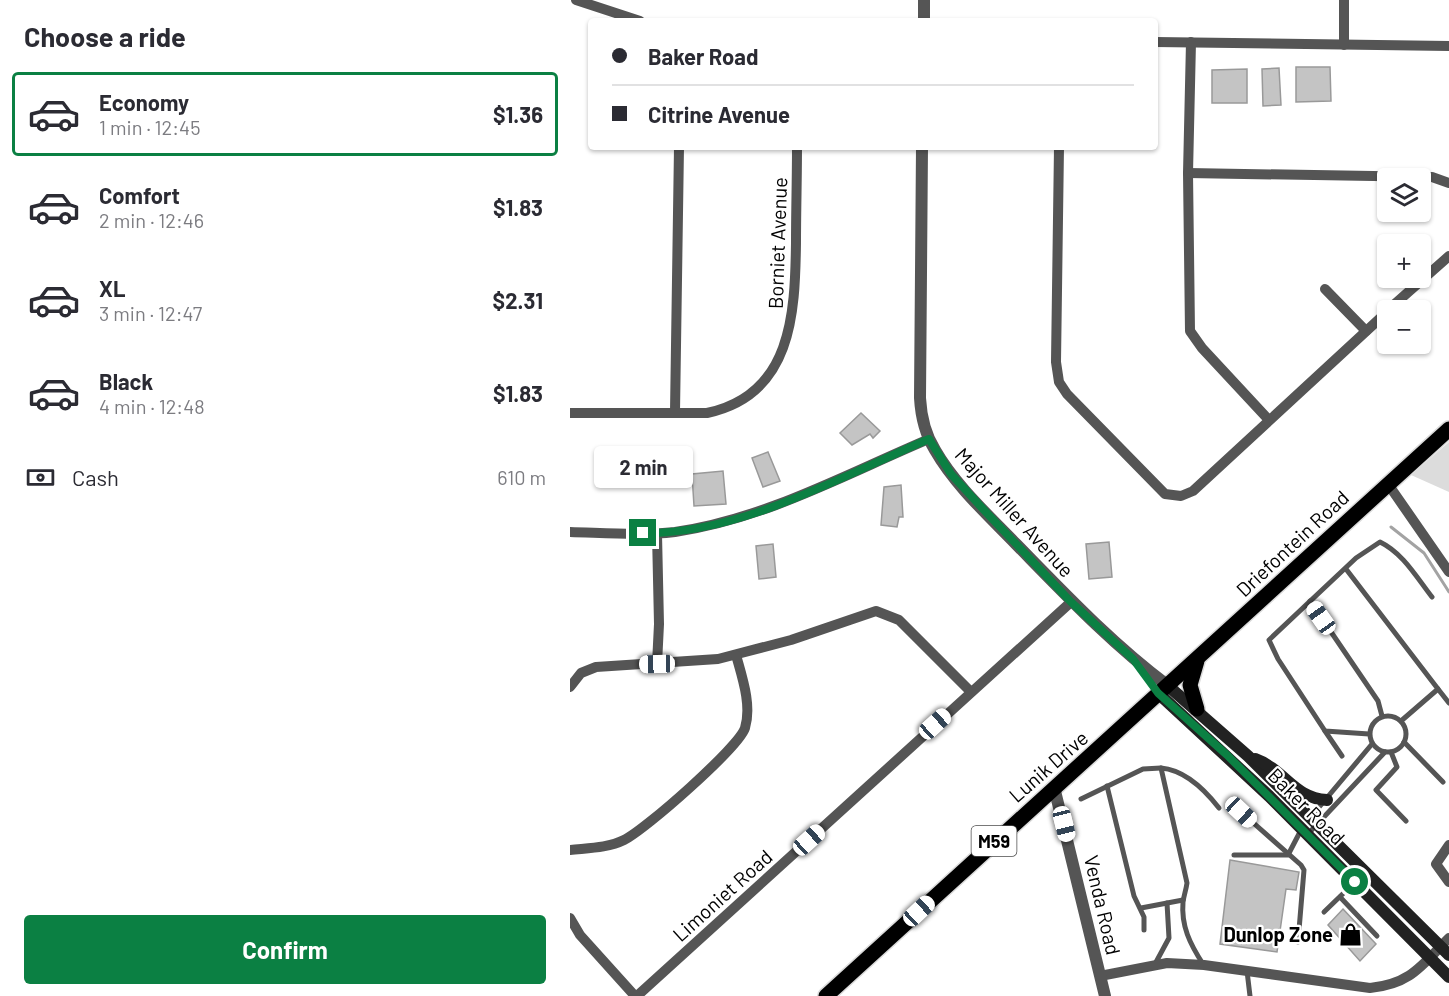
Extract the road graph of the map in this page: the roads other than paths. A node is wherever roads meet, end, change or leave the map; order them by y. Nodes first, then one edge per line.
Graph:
1 (576, 0) edge
2 (924, 0) edge
3 (1344, 0) edge
4 (631, 18) edge
5 (924, 18) edge
6 (1158, 42) edge
7 (1191, 42) junction
8 (1344, 45) junction
9 (1449, 46) edge
10 (679, 150) edge
11 (797, 150) edge
12 (922, 150) edge
13 (1059, 150) edge
14 (1188, 173) junction
15 (1449, 183) edge
16 (1449, 256) edge
17 (1325, 290) dead end
18 (1400, 300) edge
19 (1377, 321) edge
20 (1366, 331) junction
21 (675, 412) junction
22 (570, 413) edge
23 (1269, 420) junction
24 (1449, 429) edge
25 (929, 439) junction
26 (1388, 484) junction
27 (570, 532) edge
28 (657, 534) junction
29 (1346, 568) junction
30 (1449, 572) edge
31 (1432, 597) dead end
32 (1071, 602) junction
33 (1310, 602) junction
34 (736, 655) junction
35 (1198, 658) junction
36 (657, 664) junction
37 (571, 684) edge
38 (1163, 689) junction
39 (1438, 689) junction
40 (970, 692) junction
41 (1449, 702) edge
42 (1197, 709) junction
43 (1382, 716) junction
44 (1401, 721) junction
45 (1325, 731) junction
46 (1369, 734) junction
47 (1404, 742) junction
48 (1372, 744) junction
49 (1388, 752) junction
50 (1248, 756) junction
51 (1342, 756) dead end
52 (1161, 768) junction
53 (1443, 782) dead end
54 (1107, 786) junction
55 (1054, 787) junction
56 (1081, 799) dead end
57 (1327, 800) junction
58 (1219, 808) dead end
59 (1241, 812) dead end
60 (1314, 820) junction
61 (1406, 821) dead end
62 (1303, 834) junction
63 (1449, 845) edge
64 (570, 849) edge
65 (1234, 855) dead end
66 (1288, 855) junction
67 (1355, 882) junction
68 (1449, 882) edge
69 (1340, 897) junction
70 (1183, 900) junction
71 (1167, 903) junction
72 (1141, 908) junction
73 (1324, 912) dead end
74 (570, 918) edge
75 (1144, 930) dead end
76 (1377, 936) dead end
77 (1298, 942) dead end
78 (1446, 946) edge
79 (1430, 957) junction
80 (1154, 965) junction
81 (1204, 965) junction
82 (1247, 971) junction
83 (1100, 975) junction
84 (1449, 977) edge
85 (636, 996) edge
86 (826, 996) edge
87 (1105, 996) edge
88 (1250, 996) edge

1 - 4 street
2 - 5 street
3 - 8 street
6 - 7 street
7 - 8 street
7 - 14 street
8 - 9 street
10 - 21 street
11 - 21 street, Borniet Avenue
12 - 25 street, Major Miller Avenue
13 - 23 street
14 - 15 street
14 - 23 street
16 - 18 street
17 - 20 street
19 - 20 street
20 - 23 street
21 - 22 street, Borniet Avenue
24 - 26 main road, Driefontein Road / M59
25 - 28 street
25 - 32 street, Major Miller Avenue
26 - 30 street
26 - 35 main road, Driefontein Road / M59
27 - 28 street
28 - 36 street
29 - 31 lane
29 - 33 lane
29 - 39 lane
32 - 38 street, Major Miller Avenue
32 - 40 street, Limoniet Road
33 - 43 lane
33 - 45 lane
34 - 36 street
34 - 40 street
34 - 64 street
35 - 38 main road, Driefontein Road / M59
35 - 42 main road
36 - 37 street
38 - 42 main road, Baker Road
38 - 55 main road, Lunik Drive / M59
38 - 62 main road, Baker Road
39 - 41 lane
39 - 44 lane
40 - 85 street, Limoniet Road
42 - 50 main road, Baker Road
43 - 44 lane
43 - 46 lane
44 - 47 lane
45 - 46 lane
45 - 51 lane
46 - 48 lane
47 - 49 lane
47 - 53 lane
48 - 49 lane
48 - 57 lane
49 - 60 lane
49 - 61 lane
50 - 57 main road
50 - 60 main road, Baker Road
52 - 54 lane
52 - 58 lane
52 - 70 lane
54 - 56 lane
54 - 72 lane
55 - 83 street, Venda Road
55 - 86 main road, Lunik Drive / M59
57 - 60 lane
59 - 66 lane
60 - 62 lane
60 - 62 lane
60 - 78 main road, Baker Road
62 - 66 lane
62 - 67 main road, Baker Road
63 - 68 street
65 - 66 lane
66 - 77 lane
67 - 69 lane
67 - 79 main road, Baker Road
69 - 73 lane
69 - 76 lane
70 - 71 lane
70 - 81 lane
71 - 72 lane
71 - 80 lane
72 - 75 lane
74 - 85 street
78 - 79 street
79 - 82 street
79 - 84 main road, Baker Road
80 - 81 street
80 - 83 street
81 - 82 street
82 - 88 lane
83 - 87 street, Venda Road

